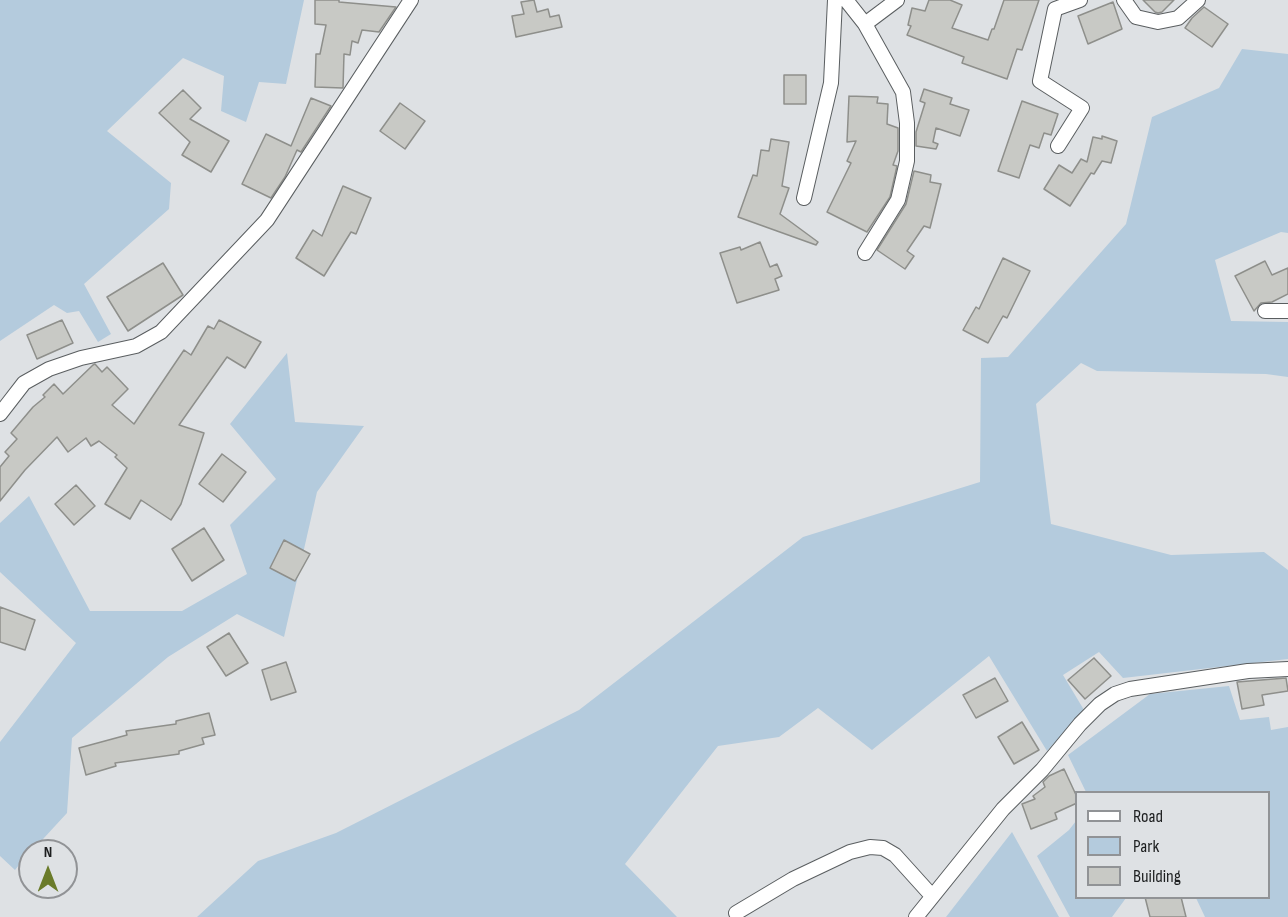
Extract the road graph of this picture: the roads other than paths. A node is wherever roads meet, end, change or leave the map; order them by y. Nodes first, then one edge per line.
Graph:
1 (411, 0) edge
2 (835, 0) edge
3 (846, 0) edge
4 (897, 0) edge
5 (1080, 0) edge
6 (1124, 0) edge
7 (1198, 0) edge
8 (865, 24) junction
9 (1058, 146) dead end
10 (804, 198) dead end
11 (865, 254) dead end
12 (1265, 311) dead end
13 (1288, 311) edge
14 (0, 414) edge
15 (1288, 669) edge
16 (932, 896) junction
17 (736, 913) dead end
18 (916, 917) edge

1 - 14 street
2 - 10 street
3 - 8 street
4 - 8 street
5 - 9 street
6 - 7 street
8 - 11 street
12 - 13 street
15 - 16 street
16 - 17 street
16 - 18 street

